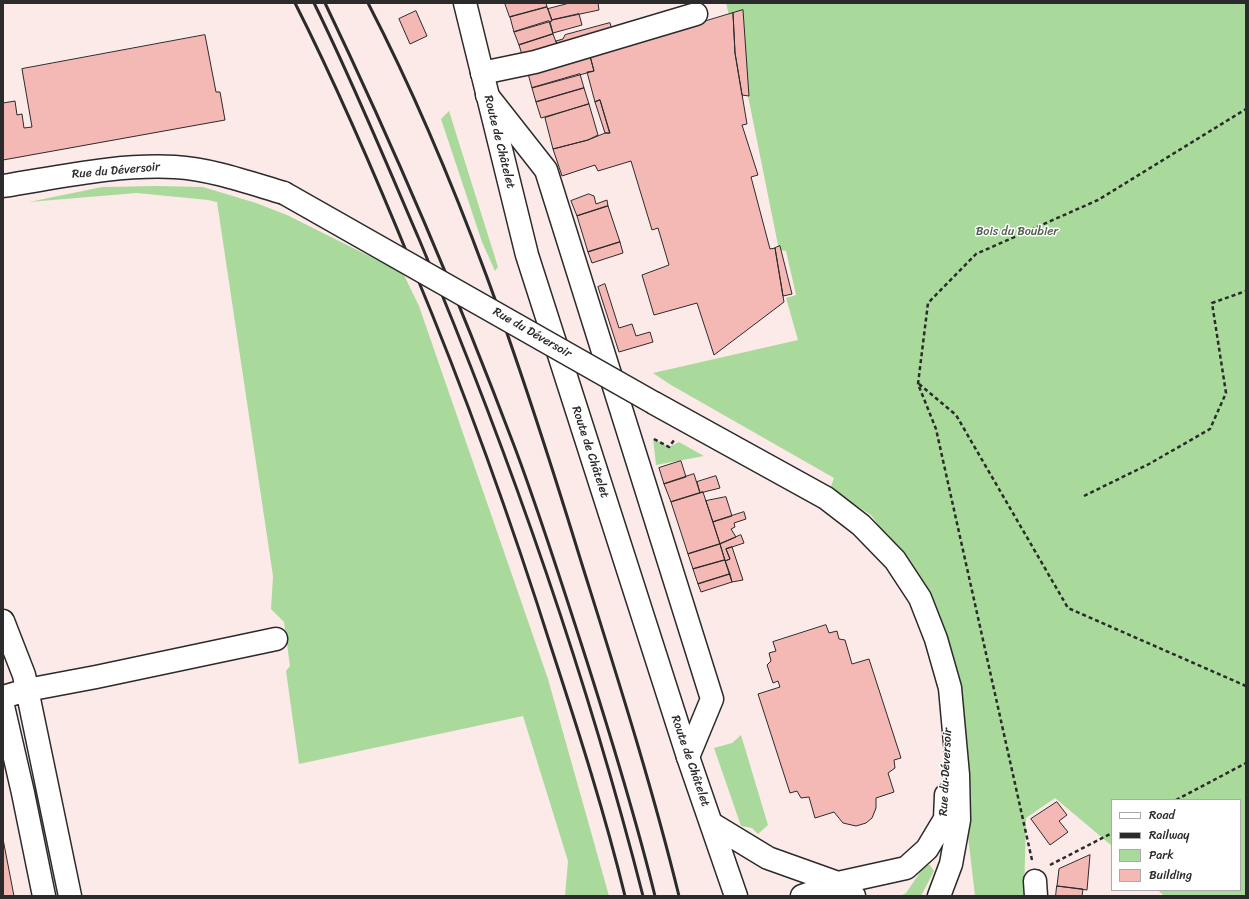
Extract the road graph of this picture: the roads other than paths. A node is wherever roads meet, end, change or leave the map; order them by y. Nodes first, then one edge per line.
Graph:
1 (464, 3) edge
2 (696, 14) dead end
3 (482, 73) junction
4 (488, 95) junction
5 (10, 185) edge
6 (3, 621) edge
7 (276, 639) dead end
8 (950, 688) junction
9 (27, 690) junction
10 (3, 696) edge
11 (3, 706) edge
12 (688, 757) junction
13 (712, 824) junction
14 (951, 864) junction
15 (906, 868) junction
16 (846, 890) edge
17 (44, 896) edge
18 (70, 896) edge
19 (736, 896) edge
20 (802, 896) edge
21 (860, 896) edge
22 (939, 896) edge
23 (956, 896) edge

1 - 3 main road, Route de Châtelet
2 - 3 main road
3 - 4 main road, Route de Châtelet
4 - 12 main road, Route de Châtelet
4 - 12 main road
5 - 8 main road, Rue du Déversoir, bridge
6 - 9 main road
7 - 9 main road
8 - 14 main road, Rue du Déversoir
8 - 15 main road, Rue du Déversoir
9 - 10 main road
9 - 18 main road
11 - 17 main road
12 - 13 main road, Route de Châtelet
13 - 16 main road
13 - 19 main road, Route de Châtelet
14 - 22 main road, Rue du Déversoir
14 - 23 main road
15 - 16 main road, Rue du Déversoir
15 - 21 main road
16 - 20 main road, Rue du Déversoir

